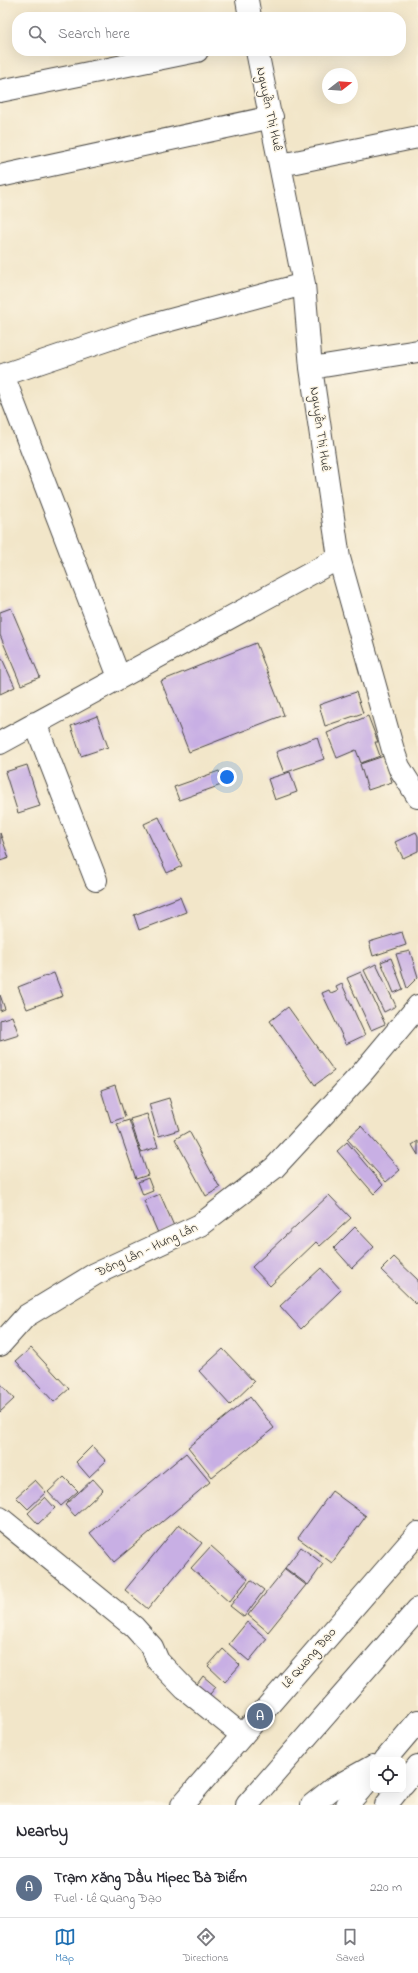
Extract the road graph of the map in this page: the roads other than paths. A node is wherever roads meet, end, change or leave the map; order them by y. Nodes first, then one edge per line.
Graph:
1 (247, 0) edge
2 (249, 12) edge
3 (172, 56) edge
4 (258, 56) edge
5 (0, 91) edge
6 (272, 117) junction
7 (418, 137) edge
8 (281, 165) junction
9 (0, 176) edge
10 (304, 284) junction
11 (418, 351) edge
12 (311, 368) junction
13 (2, 375) edge
14 (339, 558) junction
15 (118, 677) junction
16 (35, 723) junction
17 (0, 742) edge
18 (418, 797) edge
19 (96, 880) dead end
20 (418, 1006) edge
21 (0, 1345) edge
22 (0, 1518) edge
23 (418, 1533) edge
24 (418, 1610) edge
25 (418, 1721) edge
26 (242, 1735) junction
27 (386, 1757) edge
28 (418, 1766) edge
29 (370, 1769) edge
30 (370, 1776) edge
31 (406, 1780) edge
32 (396, 1793) edge
33 (183, 1803) edge
34 (247, 1805) edge
35 (312, 1805) edge
36 (347, 1805) edge
37 (386, 1805) edge

1 - 2 main road
3 - 5 main road
4 - 6 main road, Nguyễn Thị Huê
6 - 8 main road, Nguyễn Thị Huê
6 - 9 main road
7 - 8 main road
8 - 10 main road, Nguyễn Thị Huê
10 - 12 main road, Nguyễn Thị Huê
10 - 13 main road
11 - 12 main road
12 - 14 main road, Nguyễn Thị Huê
13 - 15 main road
14 - 15 main road
14 - 18 main road, Nguyễn Thị Huê
15 - 16 main road
16 - 17 main road
16 - 19 main road
20 - 21 main road, Đông Lân - Hưng Lân
22 - 26 main road
23 - 26 main road, Lê Quang Đạo
24 - 34 main road
25 - 27 main road
26 - 33 main road, Lê Quang Đạo
28 - 31 main road
29 - 35 main road
30 - 36 main road
32 - 37 main road

